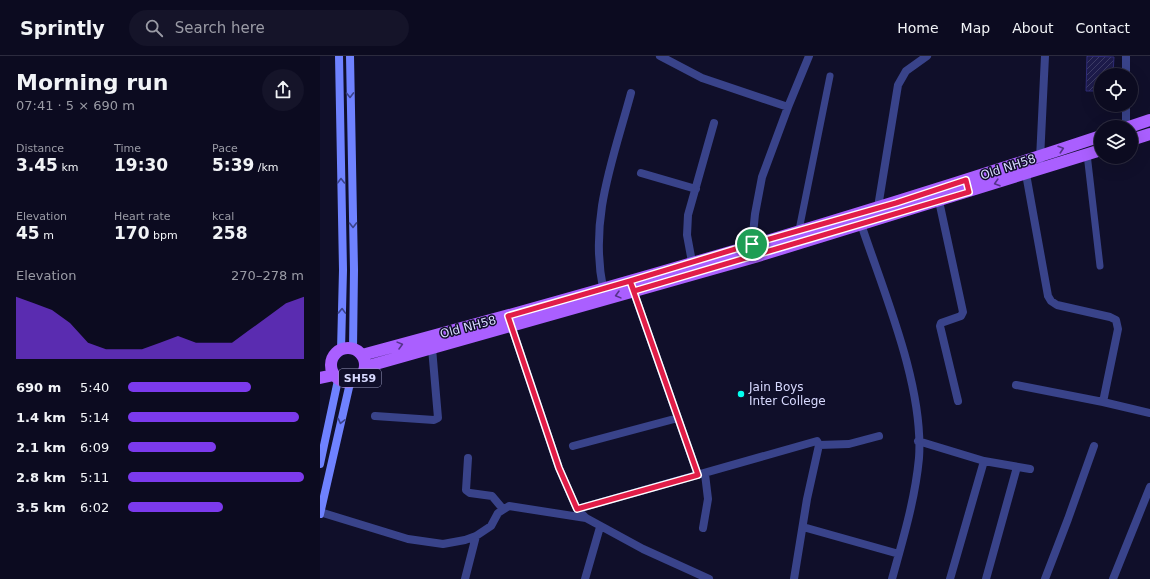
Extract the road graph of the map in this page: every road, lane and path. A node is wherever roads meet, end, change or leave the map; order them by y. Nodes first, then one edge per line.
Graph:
1 (339, 56) edge
2 (350, 56) edge
3 (660, 56) edge
4 (809, 56) edge
5 (928, 56) edge
6 (1045, 56) edge
7 (1126, 56) edge
8 (1126, 68) edge
9 (830, 76) dead end
10 (631, 93) dead end
11 (788, 107) junction
12 (1147, 121) edge
13 (714, 124) dead end
14 (1148, 134) edge
15 (1094, 138) edge
16 (1138, 138) edge
17 (1094, 152) edge
18 (1087, 154) junction
19 (1040, 156) junction
20 (1039, 170) junction
21 (641, 173) dead end
22 (1026, 174) junction
23 (967, 186) junction
24 (696, 189) junction
25 (939, 201) junction
26 (878, 207) junction
27 (861, 224) junction
28 (799, 230) junction
29 (752, 244) junction
30 (692, 262) junction
31 (1100, 266) dead end
32 (632, 286) junction
33 (603, 288) junction
34 (510, 321) junction
35 (432, 348) junction
36 (355, 355) junction
37 (334, 373) edge
38 (320, 378) edge
39 (1016, 385) dead end
40 (958, 401) dead end
41 (1103, 402) junction
42 (1150, 413) edge
43 (375, 416) dead end
44 (678, 418) junction
45 (879, 436) dead end
46 (918, 441) junction
47 (819, 445) junction
48 (573, 446) dead end
49 (1094, 446) dead end
50 (468, 458) dead end
51 (984, 461) junction
52 (320, 464) edge
53 (1017, 467) junction
54 (1030, 469) dead end
55 (701, 475) junction
56 (1150, 487) edge
57 (503, 509) junction
58 (577, 509) junction
59 (320, 513) edge
60 (586, 518) junction
61 (600, 526) junction
62 (803, 527) junction
63 (703, 528) dead end
64 (476, 536) junction
65 (899, 554) junction
66 (465, 579) edge
67 (585, 579) edge
68 (709, 579) edge
69 (794, 579) edge
70 (892, 579) edge
71 (950, 579) edge
72 (986, 579) edge
73 (1045, 579) edge
74 (1113, 579) edge

36 -> 1 main road
2 -> 36 main road
3 - 11 street
4 - 11 street
5 - 26 street
6 - 19 street
7 - 8 street
9 - 28 lane
10 - 33 street
11 - 29 street
12 - 14 main road
13 - 24 street
14 - 16 main road
19 -> 15 main road, Old NH58 / SH59
17 - 18 main road, Old NH58 / SH59
18 - 20 main road, Old NH58 / SH59
18 - 31 lane
19 - 20 street
19 - 23 main road, Old NH58 / SH59
20 - 22 main road, Old NH58 / SH59
21 - 24 street
22 -> 23 main road, Old NH58 / SH59
22 - 41 street
23 - 25 main road, Old NH58 / SH59
23 - 26 main road, Old NH58 / SH59
24 - 30 street
25 - 27 main road, Old NH58 / SH59
25 - 40 street
26 - 28 main road, Old NH58 / SH59
27 - 32 main road, Old NH58 / SH59
27 - 46 street
28 - 29 main road, Old NH58 / SH59
29 - 30 main road, Old NH58 / SH59
30 - 32 main road, Old NH58 / SH59
32 - 33 main road, Old NH58 / SH59
32 -> 34 main road, Old NH58 / SH59
32 - 44 street
33 - 34 main road, Old NH58 / SH59
34 - 35 main road, Old NH58 / SH59
36 -> 34 main road, Old NH58 / SH59
34 - 58 street
35 - 36 main road, Old NH58 / SH59
35 - 43 street
36 - 37 main road, SH59
36 - 37 main road, SH59
37 - 38 main road, SH59
37 - 52 main road
37 -> 59 main road
39 - 41 street
41 - 42 street
44 - 48 street
44 - 55 street
45 - 47 street
46 - 51 street
46 - 65 street
47 - 55 street
47 - 62 street
49 - 73 street
50 - 57 street
51 - 53 street
51 - 71 street
53 - 54 street
53 - 72 street
55 - 58 street
55 - 63 street
56 - 74 street
57 - 60 street
57 - 64 street
58 - 60 street
59 - 64 street
60 - 61 street
61 - 67 street
61 - 68 street
62 - 65 street
62 - 69 street
64 - 66 street
65 - 70 street

